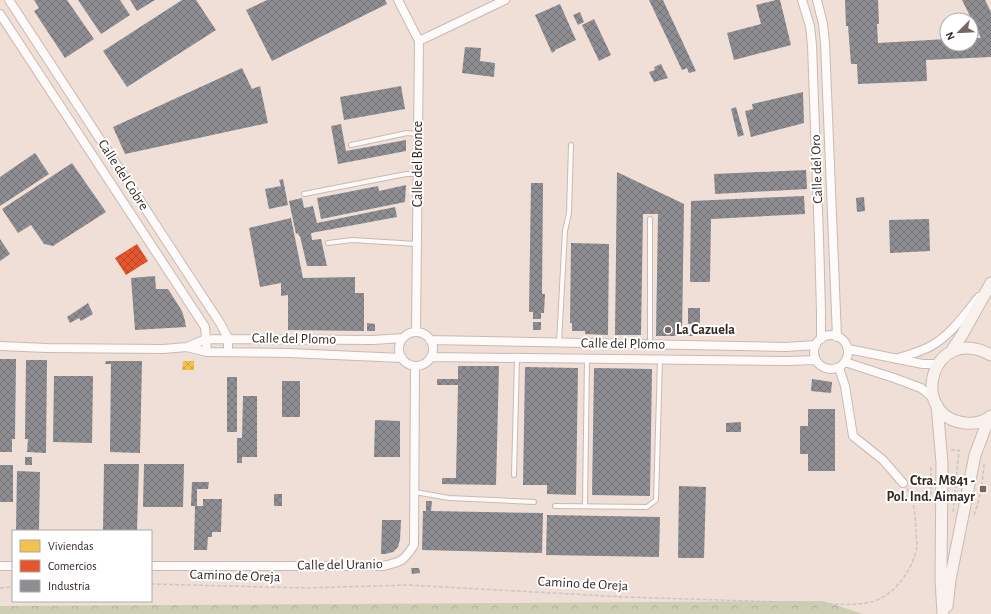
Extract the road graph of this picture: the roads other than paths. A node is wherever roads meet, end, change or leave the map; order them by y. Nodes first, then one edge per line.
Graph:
1 (9, 0) edge
2 (398, 0) edge
3 (505, 0) edge
4 (802, 0) edge
5 (817, 0) edge
6 (0, 14) edge
7 (419, 41) junction
8 (418, 134) junction
9 (351, 145) dead end
10 (571, 145) dead end
11 (418, 174) junction
12 (304, 194) dead end
13 (650, 219) dead end
14 (328, 244) dead end
15 (417, 244) junction
16 (991, 283) edge
17 (416, 332) junction
18 (837, 337) junction
19 (228, 338) junction
20 (402, 338) junction
21 (206, 339) junction
22 (430, 340) junction
23 (818, 342) junction
24 (559, 343) junction
25 (650, 345) junction
26 (0, 346) edge
27 (187, 347) junction
28 (848, 349) junction
29 (207, 352) junction
30 (228, 352) junction
31 (950, 353) junction
32 (991, 355) edge
33 (431, 357) junction
34 (402, 358) junction
35 (517, 358) junction
36 (587, 358) junction
37 (896, 359) junction
38 (660, 360) junction
39 (816, 360) junction
40 (938, 364) junction
41 (842, 365) junction
42 (415, 366) junction
43 (935, 402) junction
44 (990, 417) edge
45 (514, 475) dead end
46 (903, 483) road end
47 (414, 492) junction
48 (534, 502) dead end
49 (555, 506) dead end
50 (585, 506) junction
51 (0, 566) edge
52 (12, 566) edge
53 (152, 566) edge
54 (943, 614) edge
55 (946, 614) edge

1 - 19 street, Calle del Cobre
2 - 7 street, Calle del Bronce
3 - 7 street
4 - 23 street, Calle del Oro
5 - 18 street
6 - 21 street, Calle del Cobre
7 - 8 street, Calle del Bronce
8 - 9 lane
8 - 11 street, Calle del Bronce
10 - 24 lane
11 - 12 lane
11 - 15 street, Calle del Bronce
13 - 25 lane
14 - 15 lane
15 - 17 street, Calle del Bronce
16 - 31 main road
16 - 37 street
17 - 20 street
17 - 22 street
18 - 23 street
18 - 28 street
19 - 20 street, Calle del Plomo
19 - 21 street, Calle del Plomo
19 - 30 street, Calle del Cobre
20 - 34 street
21 - 27 street, Calle del Plomo
21 - 29 street, Calle del Cobre
22 - 24 street, Calle del Plomo
22 - 33 street
23 - 25 street, Calle del Plomo
23 - 39 street
24 - 25 street, Calle del Plomo
26 - 27 street, Calle del Plomo
27 - 29 street, Calle del Plomo
28 - 37 street
28 - 41 street
29 - 30 street, Calle del Plomo
30 - 34 street, Calle del Plomo
31 - 32 main road
31 - 40 main road
33 - 35 street, Calle del Plomo
33 - 42 street
34 - 42 street
35 - 36 street, Calle del Plomo
35 - 45 lane
36 - 38 street, Calle del Plomo
36 - 50 lane
37 - 40 street
38 - 39 street, Calle del Plomo
38 - 50 lane
39 - 41 street
40 - 43 main road
41 - 43 street
41 - 46 street
42 - 47 street, Calle del Uranio
43 - 44 main road
43 - 54 main road
44 - 55 main road
47 - 48 lane
47 - 53 street, Calle del Uranio
49 - 50 lane
51 - 52 street

